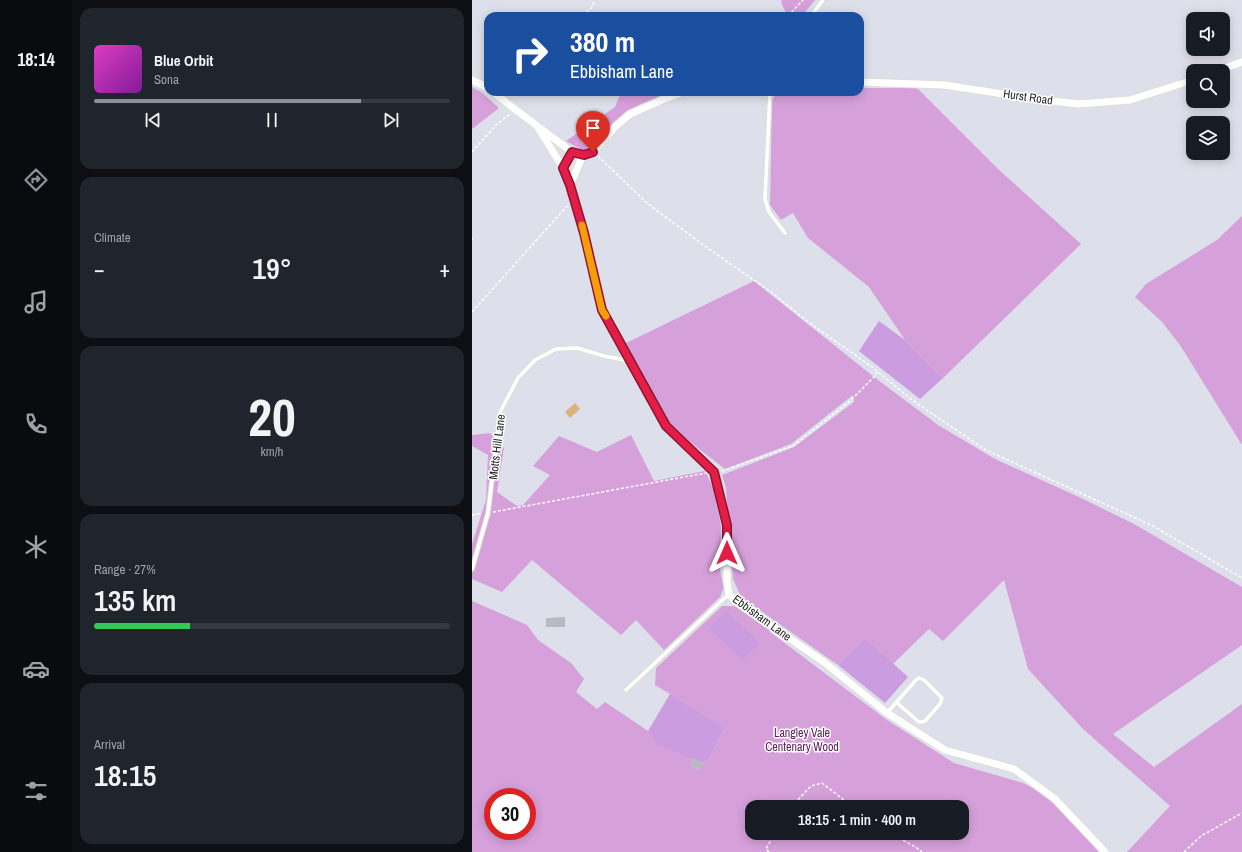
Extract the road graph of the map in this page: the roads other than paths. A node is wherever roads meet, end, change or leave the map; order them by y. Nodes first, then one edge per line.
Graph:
1 (823, 0) edge
2 (814, 12) edge
3 (1242, 62) edge
4 (1230, 66) edge
5 (472, 80) edge
6 (864, 82) edge
7 (1186, 82) edge
8 (484, 86) edge
9 (498, 96) edge
10 (672, 96) edge
11 (770, 96) edge
12 (537, 126) junction
13 (572, 152) junction
14 (584, 155) junction
15 (563, 168) junction
16 (570, 185) junction
17 (786, 233) dead end
18 (630, 360) junction
19 (472, 569) edge
20 (729, 594) junction
21 (626, 690) dead end
22 (896, 702) junction
23 (887, 712) junction
24 (1104, 852) edge

1 - 2 lane
3 - 4 street
5 - 8 street
6 - 7 street, Hurst Road
9 - 12 street
10 - 14 street
11 - 17 lane
12 - 13 street
12 - 15 street
13 - 14 street
13 - 15 street
14 - 16 street
15 - 16 street
16 - 18 street
18 - 19 lane, Motts Hill Lane
18 - 20 street, Ebbisham Lane
20 - 21 lane
20 - 23 street, Ebbisham Lane
22 - 22 lane
22 - 23 lane
23 - 24 street, Ebbisham Lane

